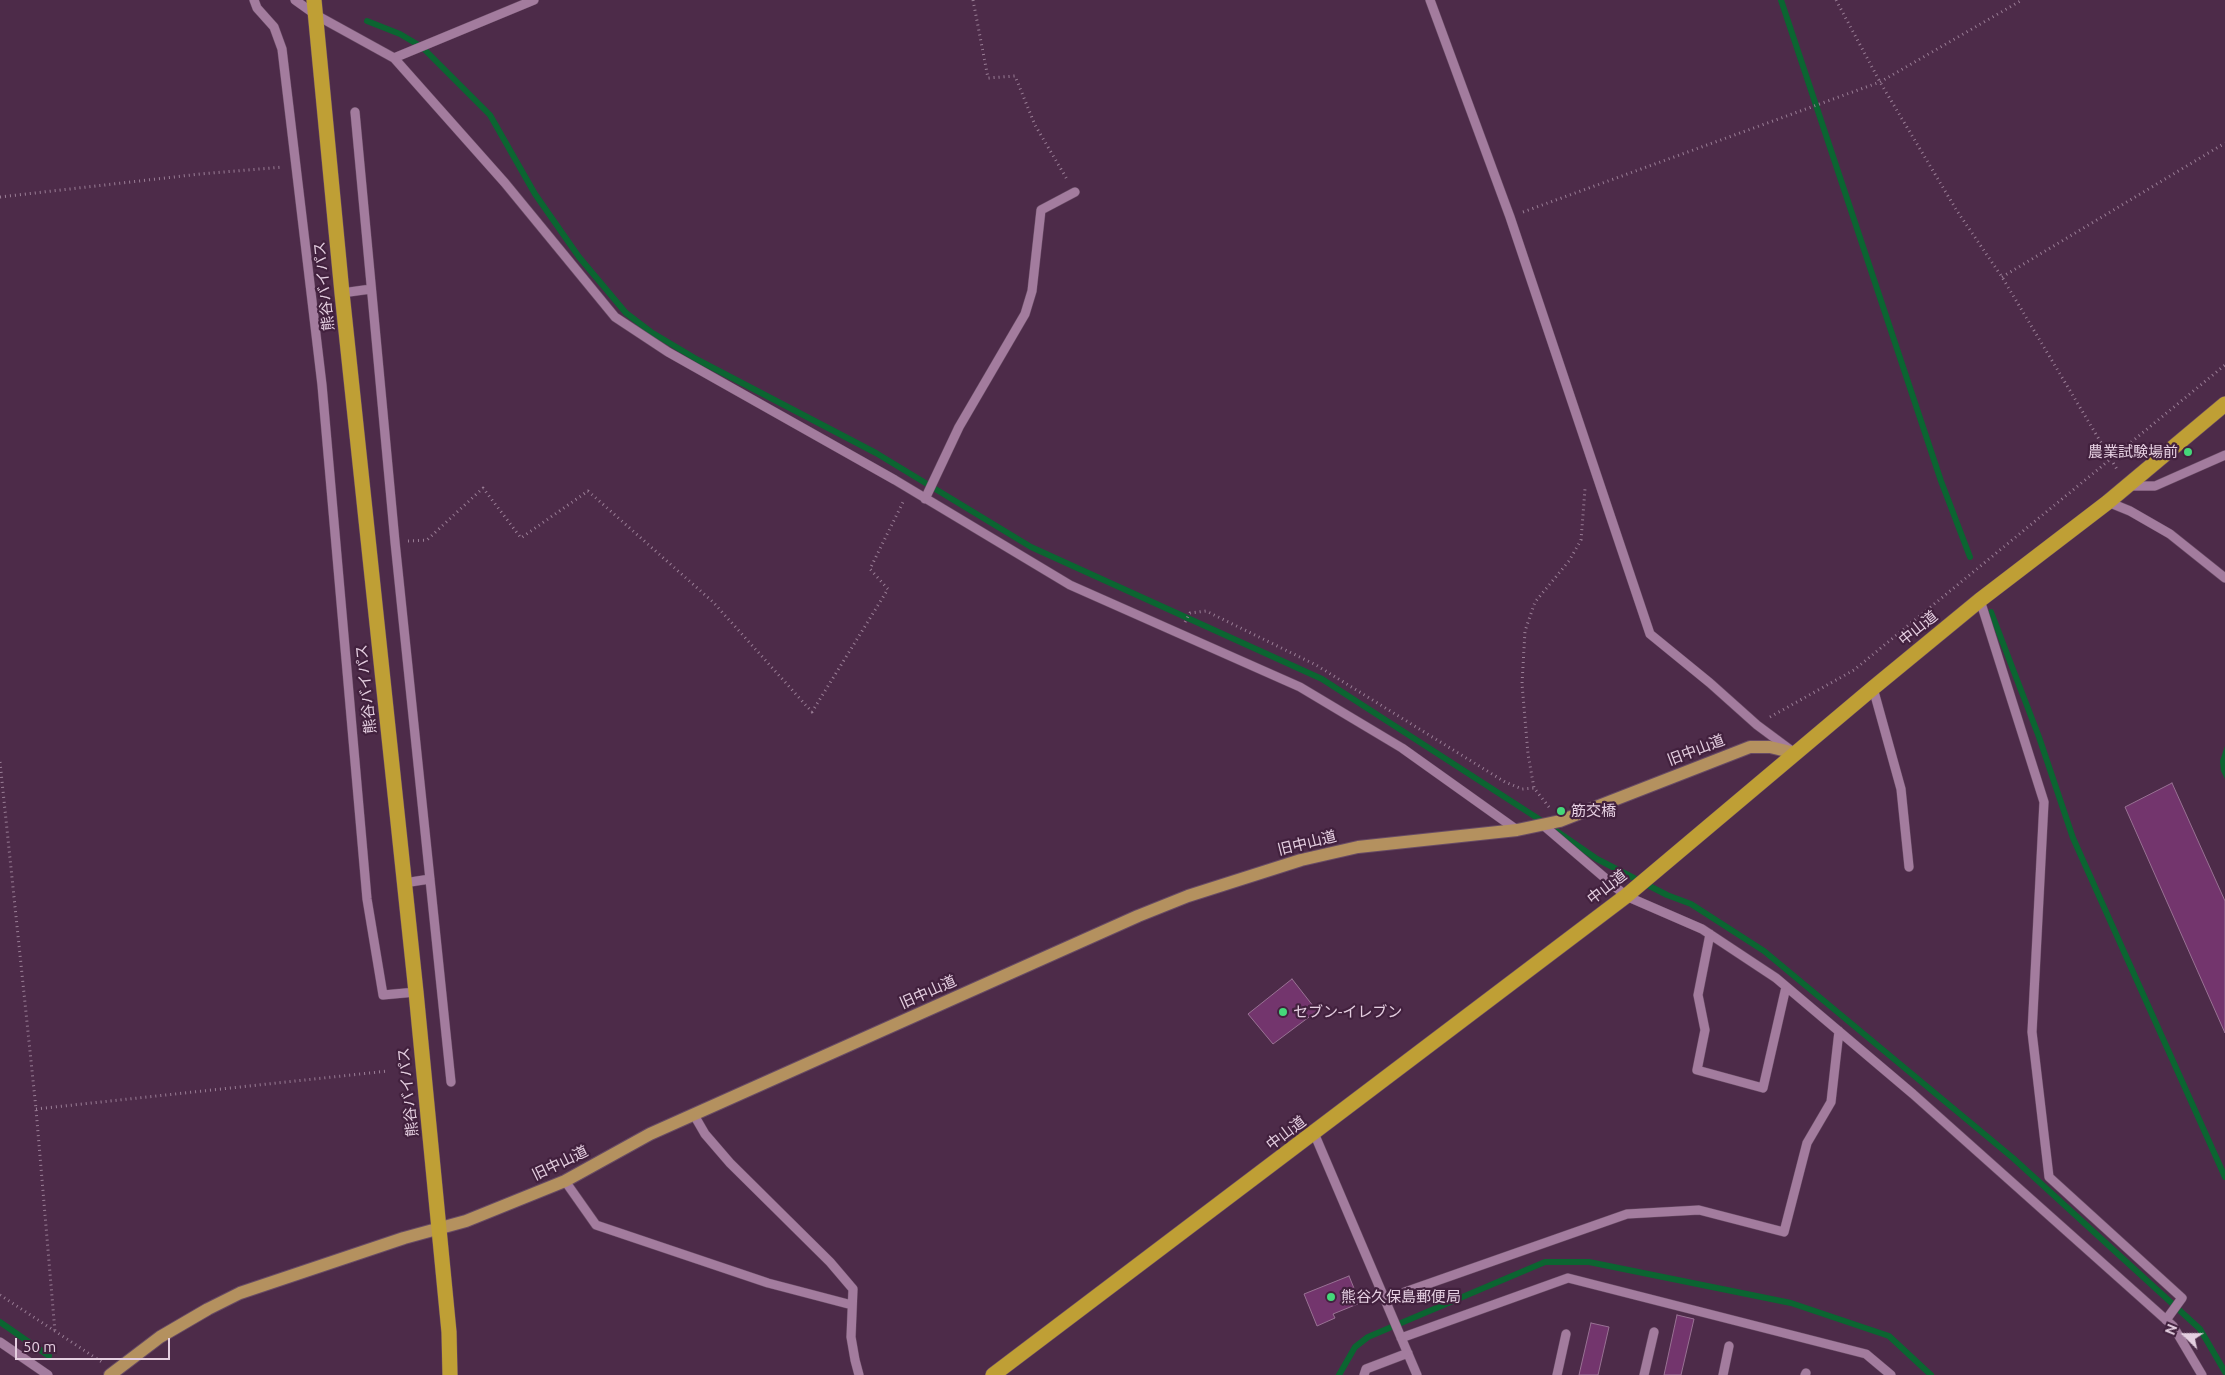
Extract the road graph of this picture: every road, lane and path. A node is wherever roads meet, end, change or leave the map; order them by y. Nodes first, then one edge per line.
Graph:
1 (254, 0) edge
2 (296, 0) edge
3 (534, 0) edge
4 (973, 0) edge
5 (1430, 0) edge
6 (1836, 0) edge
7 (2022, 0) edge
8 (315, 7) edge
9 (394, 58) junction
10 (1880, 82) junction
11 (355, 112) dead end
12 (2225, 143) edge
13 (295, 166) junction
14 (1075, 192) joint
15 (0, 197) edge
16 (1510, 217) junction
17 (2002, 277) junction
18 (371, 289) junction
19 (342, 293) junction
20 (2225, 365) edge
21 (2225, 404) edge
22 (2225, 455) edge
23 (2111, 460) junction
24 (1585, 484) dead end
25 (2128, 486) junction
26 (910, 489) junction
27 (925, 498) junction
28 (2108, 502) junction
29 (395, 542) junction
30 (2225, 578) edge
31 (1980, 600) junction
32 (1180, 634) junction
33 (1873, 688) junction
34 (1757, 725) junction
35 (1795, 753) junction
36 (0, 762) edge
37 (0, 771) edge
38 (1534, 788) junction
39 (1560, 821) junction
40 (1543, 825) junction
41 (1517, 830) junction
42 (1909, 867) dead end
43 (430, 879) junction
44 (404, 883) junction
45 (1626, 896) junction
46 (1710, 934) junction
47 (1786, 987) junction
48 (416, 992) junction
49 (1838, 1031) junction
50 (388, 1071) dead end
51 (450, 1082) dead end
52 (36, 1109) junction
53 (694, 1115) junction
54 (1314, 1134) junction
55 (565, 1181) junction
56 (439, 1228) junction
57 (0, 1295) edge
58 (1385, 1300) junction
59 (852, 1305) junction
60 (2166, 1320) junction
61 (55, 1332) junction
62 (1654, 1332) dead end
63 (1566, 1334) dead end
64 (1400, 1337) junction
65 (0, 1342) edge
66 (1729, 1346) dead end
67 (1408, 1353) junction
68 (113, 1373) edge
69 (48, 1375) edge
70 (450, 1375) edge
71 (859, 1375) edge
72 (993, 1375) edge
73 (1364, 1375) edge
74 (1417, 1375) edge
75 (1557, 1375) edge
76 (1644, 1375) edge
77 (1723, 1375) edge
78 (1889, 1375) edge
79 (2202, 1375) edge

1 - 13 street
2 - 8 street
3 - 9 street
4 - 14 path
5 - 16 street
6 - 10 path
7 - 10 path
8 - 9 street
8 - 19 highway, 熊谷バイパス
9 - 26 street
10 - 16 path
10 - 17 path
11 - 18 street
12 - 17 path
13 - 15 path
13 - 48 street
14 - 27 street
16 - 34 street
17 - 23 path
18 - 19 street
18 - 29 street
19 - 44 highway, 熊谷バイパス
20 - 23 path
21 - 25 highway, 中山道
22 - 25 street
23 - 25 path
23 - 34 path
24 - 38 path
25 - 28 highway, 中山道
26 - 27 street
26 - 29 path
27 - 32 street
28 - 30 street
28 - 31 highway, 中山道
29 - 43 street
31 - 33 highway, 中山道
31 - 60 street
32 - 38 path
32 - 41 street
33 - 35 highway, 中山道
33 - 42 street
34 - 35 street
35 - 39 main road, 旧中山道
35 - 45 highway, 中山道
36 - 37 path
37 - 52 path
38 - 39 path
39 - 40 main road, 旧中山道
40 - 41 main road, 旧中山道
40 - 45 street
41 - 53 main road, 旧中山道
43 - 44 street
43 - 51 street
44 - 48 highway, 熊谷バイパス
45 - 46 street
45 - 54 highway, 中山道
46 - 47 street
46 - 47 street
47 - 49 street
48 - 56 highway, 熊谷バイパス
49 - 58 street
49 - 60 street
50 - 52 path
52 - 61 path
53 - 55 main road, 旧中山道
53 - 59 street
54 - 58 street
54 - 72 highway, 中山道
55 - 56 main road, 旧中山道
55 - 59 street
56 - 68 main road, 旧中山道
56 - 70 highway, 熊谷バイパス
57 - 61 path
58 - 64 street
59 - 71 street
60 - 79 street
61 - 68 path
62 - 76 street
63 - 75 street
64 - 67 street
64 - 78 street
65 - 69 street
66 - 77 street
67 - 73 street
67 - 74 street

